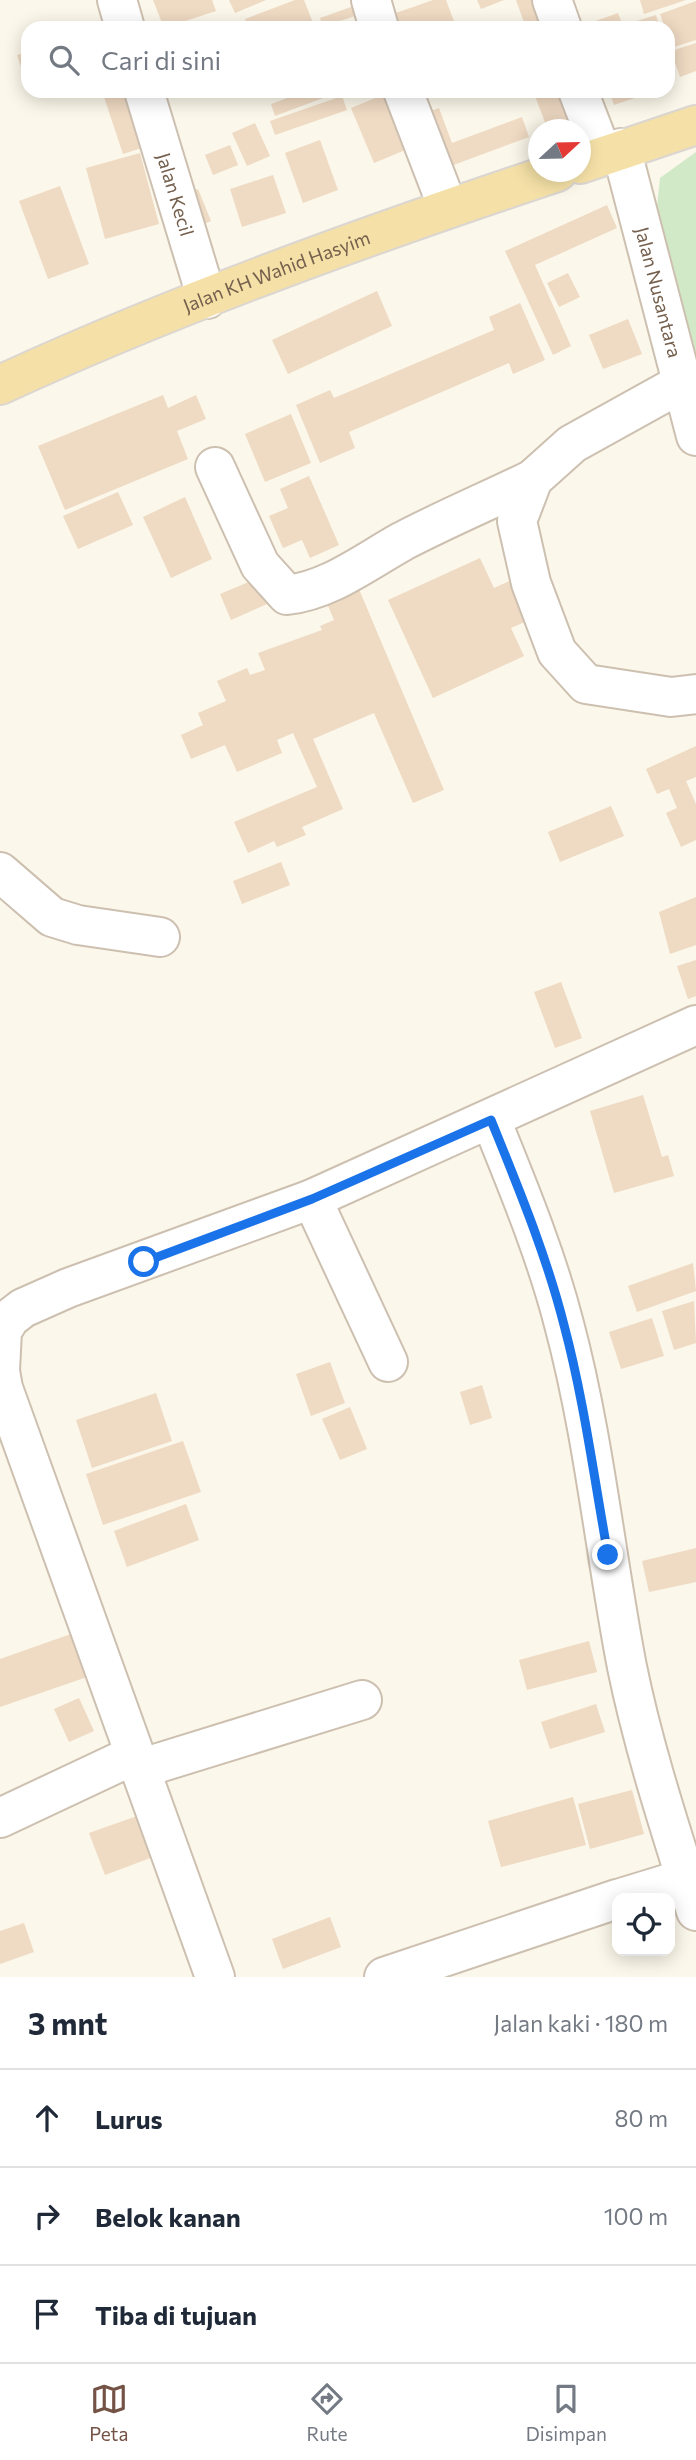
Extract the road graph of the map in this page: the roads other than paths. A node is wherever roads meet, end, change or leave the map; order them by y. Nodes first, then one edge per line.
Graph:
1 (117, 0) edge
2 (371, 0) edge
3 (552, 0) edge
4 (123, 21) edge
5 (377, 21) edge
6 (560, 21) edge
7 (146, 98) edge
8 (406, 98) edge
9 (580, 98) edge
10 (696, 125) edge
11 (601, 156) edge
12 (528, 182) edge
13 (448, 208) junction
14 (207, 299) junction
15 (682, 383) junction
16 (0, 385) edge
17 (696, 436) edge
18 (215, 467) dead end
19 (533, 480) junction
20 (696, 694) edge
21 (0, 872) edge
22 (160, 937) dead end
23 (696, 1025) edge
24 (491, 1120) junction
25 (312, 1199) junction
26 (1, 1331) edge
27 (387, 1362) dead end
28 (0, 1371) edge
29 (362, 1700) dead end
30 (136, 1762) junction
31 (0, 1818) edge
32 (692, 1887) edge
33 (656, 1893) edge
34 (612, 1901) edge
35 (215, 1977) edge
36 (384, 1977) edge

1 - 4 street
2 - 5 street
3 - 6 street
7 - 14 street, Jalan Kecil
8 - 13 street
9 - 11 street, Jalan Nusantara
10 - 11 main road
11 - 15 street, Jalan Nusantara
12 - 13 main road, Jalan KH Wahid Hasyim
13 - 14 main road, Jalan KH Wahid Hasyim
14 - 16 main road, Jalan KH Wahid Hasyim
15 - 17 street, Jalan Nusantara
15 - 19 street
18 - 19 street
19 - 20 street
21 - 22 street
23 - 24 street
24 - 25 street
24 - 32 street
25 - 26 street
25 - 27 street
26 - 28 street
28 - 30 street
29 - 30 street
30 - 31 street
30 - 35 street
32 - 33 street
34 - 36 street

